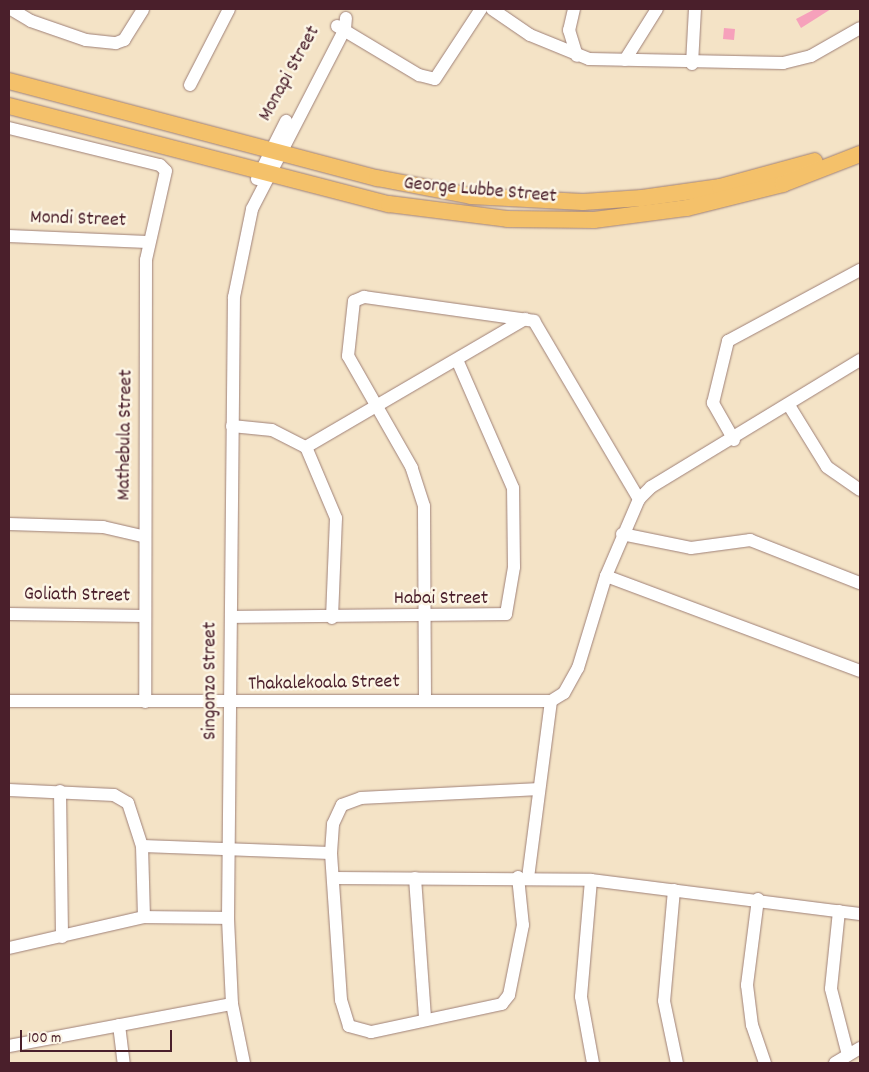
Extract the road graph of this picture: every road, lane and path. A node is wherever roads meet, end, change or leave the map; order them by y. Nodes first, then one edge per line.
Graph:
1 (12, 9) edge
2 (143, 9) edge
3 (229, 9) edge
4 (481, 9) edge
5 (492, 9) edge
6 (574, 9) edge
7 (656, 9) edge
8 (695, 9) edge
9 (345, 20) edge
10 (860, 28) edge
11 (578, 56) junction
12 (625, 60) junction
13 (692, 64) junction
14 (9, 81) edge
15 (190, 85) dead end
16 (9, 106) edge
17 (9, 128) edge
18 (860, 146) edge
19 (274, 152) junction
20 (860, 154) edge
21 (265, 171) junction
22 (9, 236) edge
23 (147, 242) junction
24 (860, 270) edge
25 (525, 319) junction
26 (860, 360) edge
27 (458, 362) junction
28 (378, 407) junction
29 (790, 407) junction
30 (232, 426) junction
31 (734, 440) junction
32 (306, 447) junction
33 (860, 490) edge
34 (639, 499) junction
35 (9, 524) edge
36 (622, 534) junction
37 (142, 536) junction
38 (606, 576) junction
39 (860, 584) edge
40 (9, 614) edge
41 (144, 616) junction
42 (231, 618) junction
43 (332, 618) junction
44 (426, 618) junction
45 (860, 671) edge
46 (9, 700) edge
47 (550, 701) junction
48 (145, 702) junction
49 (425, 702) junction
50 (230, 704) junction
51 (539, 789) junction
52 (9, 790) edge
53 (60, 791) junction
54 (142, 846) junction
55 (229, 851) junction
56 (330, 853) junction
57 (333, 878) junction
58 (416, 878) junction
59 (522, 878) junction
60 (591, 880) junction
61 (674, 890) junction
62 (758, 899) junction
63 (839, 910) junction
64 (860, 914) edge
65 (144, 917) junction
66 (228, 918) junction
67 (62, 937) junction
68 (9, 948) edge
69 (232, 1004) junction
70 (425, 1018) junction
71 (119, 1025) junction
72 (9, 1046) edge
73 (860, 1048) edge
74 (848, 1055) junction
75 (124, 1063) edge
76 (244, 1063) edge
77 (593, 1063) edge
78 (677, 1063) edge
79 (765, 1063) edge
80 (835, 1063) edge

1 - 2 street
3 - 15 street
4 - 9 street
5 - 11 street
6 - 11 street
7 - 12 street
8 - 13 street
9 - 19 street, Monapi Street
10 - 13 street
11 - 12 street
12 - 13 street
14 - 19 main road, George Lubbe Street
16 - 21 main road, George Lubbe Street
17 - 23 street, Mathebula Street
18 - 19 main road, George Lubbe Street
19 - 21 street, Singonzo Street
20 - 21 main road, George Lubbe Street
21 - 30 street, Singonzo Street
22 - 23 street, Mondi Street
23 - 37 street, Mathebula Street
24 - 31 street
25 - 27 street
25 - 28 street
25 - 34 street
26 - 29 street
27 - 28 street
27 - 44 street, Habai Street
28 - 32 street
28 - 44 street
29 - 31 street
29 - 33 street
30 - 32 street
30 - 42 street, Singonzo Street
31 - 34 street
32 - 43 street
34 - 36 street
35 - 37 street
36 - 38 street
36 - 39 street
37 - 41 street, Mathebula Street
38 - 45 street
38 - 47 street
40 - 41 street, Goliath Street
41 - 48 street, Mathebula Street
42 - 43 street, Habai Street
42 - 50 street, Singonzo Street
43 - 44 street, Habai Street
44 - 49 street
46 - 48 street, Thakalekoala Street
47 - 49 street, Thakalekoala Street
47 - 51 street
48 - 50 street, Thakalekoala Street
49 - 50 street, Thakalekoala Street
50 - 55 street, Singonzo Street
51 - 56 street
51 - 59 street
52 - 53 street
53 - 54 street
53 - 67 street
54 - 55 street
54 - 65 street
55 - 56 street
55 - 66 street, Singonzo Street
56 - 57 street
57 - 58 street
57 - 70 street
58 - 59 street
58 - 70 street
59 - 60 street
59 - 70 street
60 - 61 street
60 - 77 street
61 - 62 street
61 - 78 street
62 - 63 street
62 - 79 street
63 - 64 street
63 - 74 street
65 - 66 street
65 - 67 street
66 - 69 street, Singonzo Street
67 - 68 street
69 - 71 street
69 - 76 street, Singonzo Street
71 - 72 street
71 - 75 street
73 - 74 street
74 - 80 street

